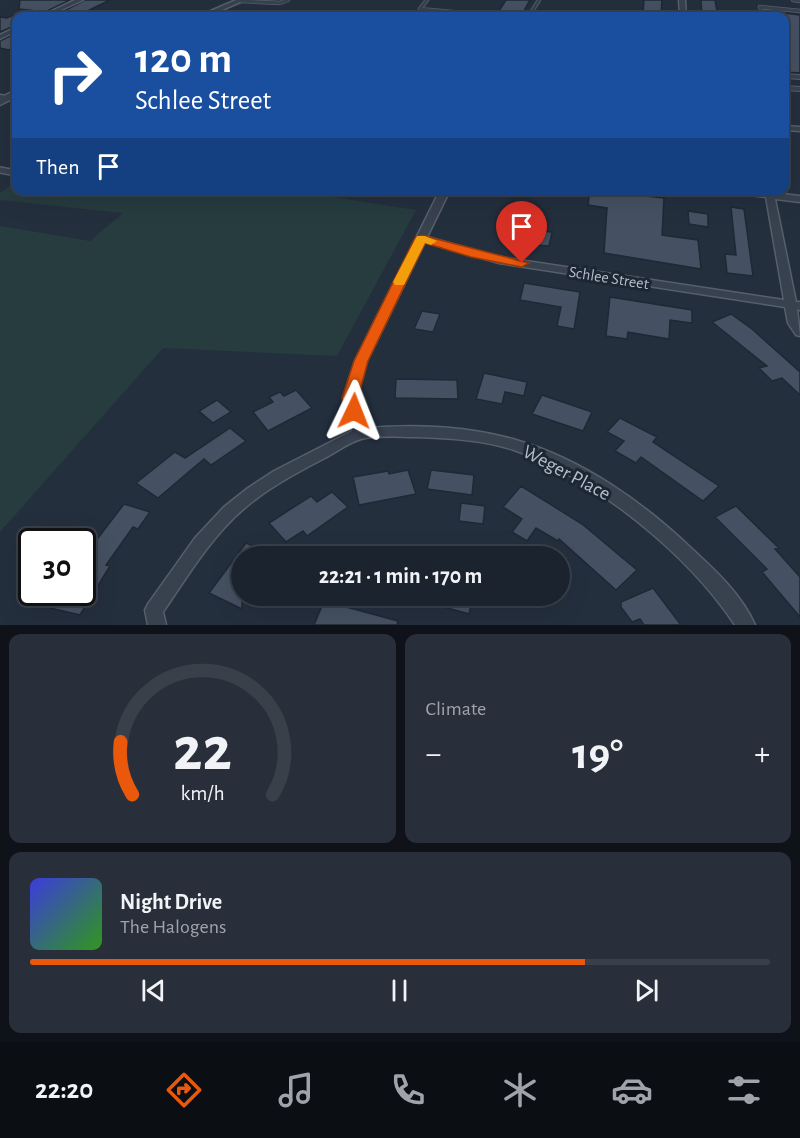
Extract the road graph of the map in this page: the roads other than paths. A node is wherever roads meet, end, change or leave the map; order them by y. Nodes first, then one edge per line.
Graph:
1 (80, 0) edge
2 (242, 0) edge
3 (288, 0) edge
4 (427, 0) edge
5 (793, 0) edge
6 (800, 1) edge
7 (800, 11) edge
8 (53, 12) edge
9 (219, 12) edge
10 (452, 12) edge
11 (762, 12) edge
12 (442, 195) edge
13 (769, 195) edge
14 (779, 195) edge
15 (800, 199) edge
16 (421, 238) junction
17 (795, 305) edge
18 (800, 332) edge
19 (360, 434) junction
20 (155, 617) edge
21 (746, 625) edge

1 - 8 street
2 - 3 lane
2 - 9 street
4 - 10 lane
5 - 6 lane
7 - 11 lane
12 - 16 street
13 - 17 street
14 - 15 street
16 - 17 street, Schlee Street
16 - 19 street
17 - 18 street
19 - 20 street, Weger Place
19 - 21 street, Weger Place

